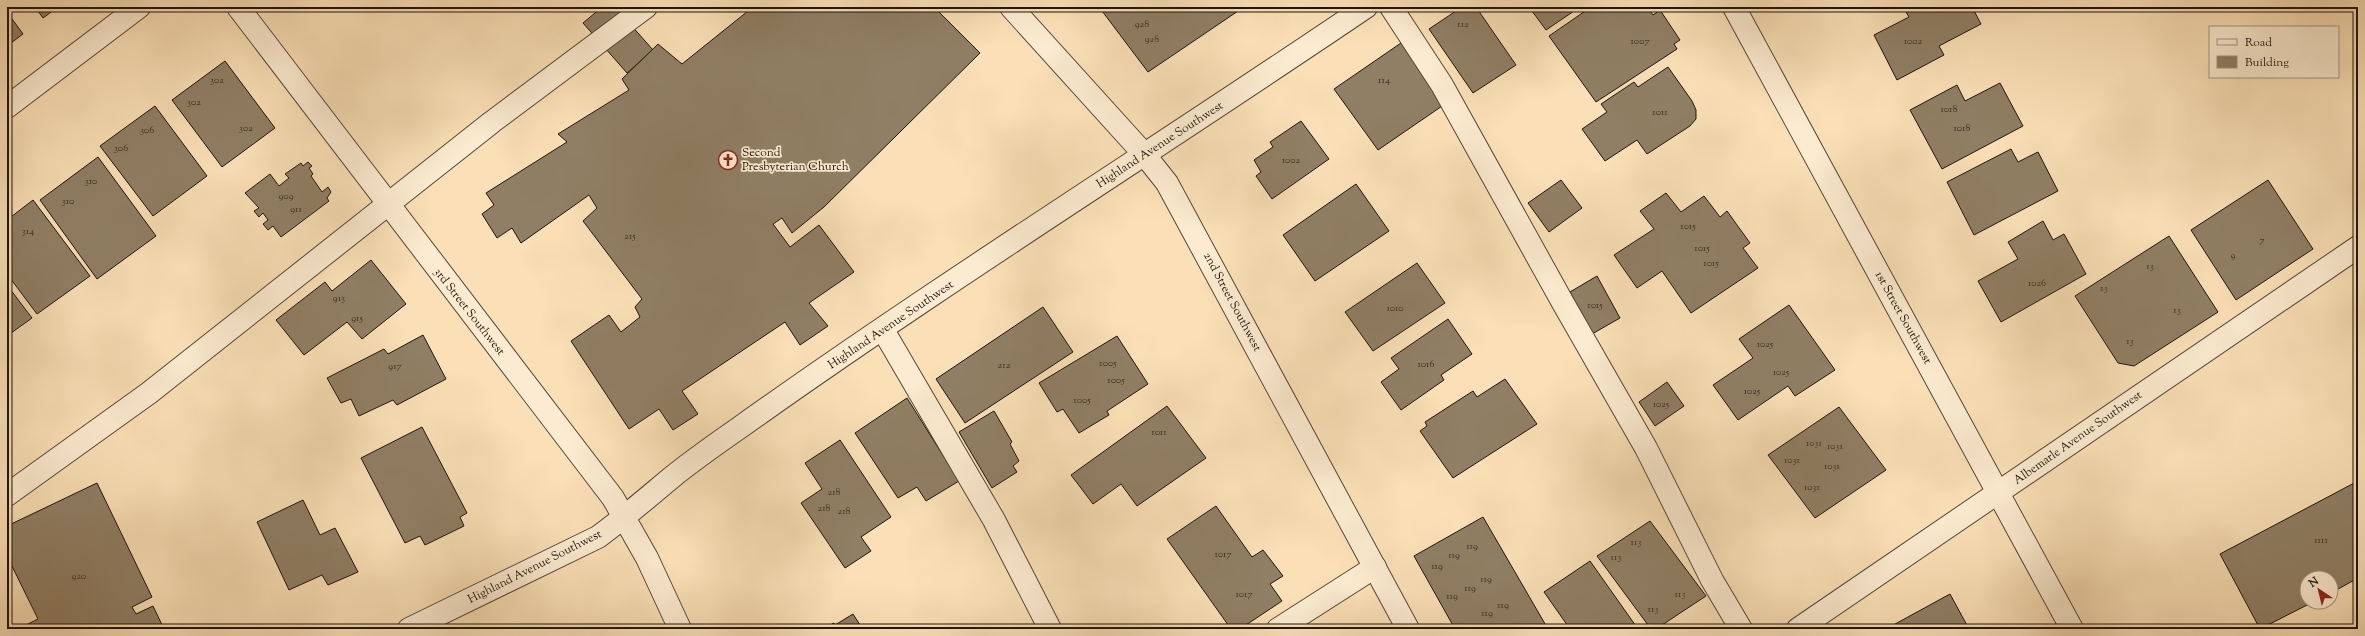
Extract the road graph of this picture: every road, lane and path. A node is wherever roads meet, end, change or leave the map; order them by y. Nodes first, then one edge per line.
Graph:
1 (139, 7) edge
2 (238, 7) edge
3 (646, 7) edge
4 (1011, 7) edge
5 (1366, 7) edge
6 (1391, 7) edge
7 (1734, 7) edge
8 (7, 107) edge
9 (1144, 154) junction
10 (387, 205) junction
11 (2358, 247) edge
12 (883, 330) junction
13 (1999, 493) junction
14 (7, 495) edge
15 (625, 517) junction
16 (1375, 567) junction
17 (409, 629) edge
18 (680, 629) edge
19 (1050, 629) edge
20 (1278, 629) edge
21 (1408, 629) edge
22 (1741, 629) edge
23 (1798, 629) edge
24 (2072, 629) edge

1 - 8 street
2 - 10 street, 3rd Street Southwest
3 - 10 street
4 - 9 street, 2nd Street Southwest
5 - 9 street, Highland Avenue Southwest
6 - 22 street
7 - 13 street, 1st Street Southwest
9 - 12 street, Highland Avenue Southwest
9 - 16 street, 2nd Street Southwest
10 - 14 street
10 - 15 street, 3rd Street Southwest
11 - 13 street, Albemarle Avenue Southwest
12 - 15 street, Highland Avenue Southwest
12 - 19 street
13 - 23 street, Albemarle Avenue Southwest
13 - 24 street, 1st Street Southwest
15 - 17 street, Highland Avenue Southwest
15 - 18 street, 3rd Street Southwest
16 - 20 street
16 - 21 street, 2nd Street Southwest

